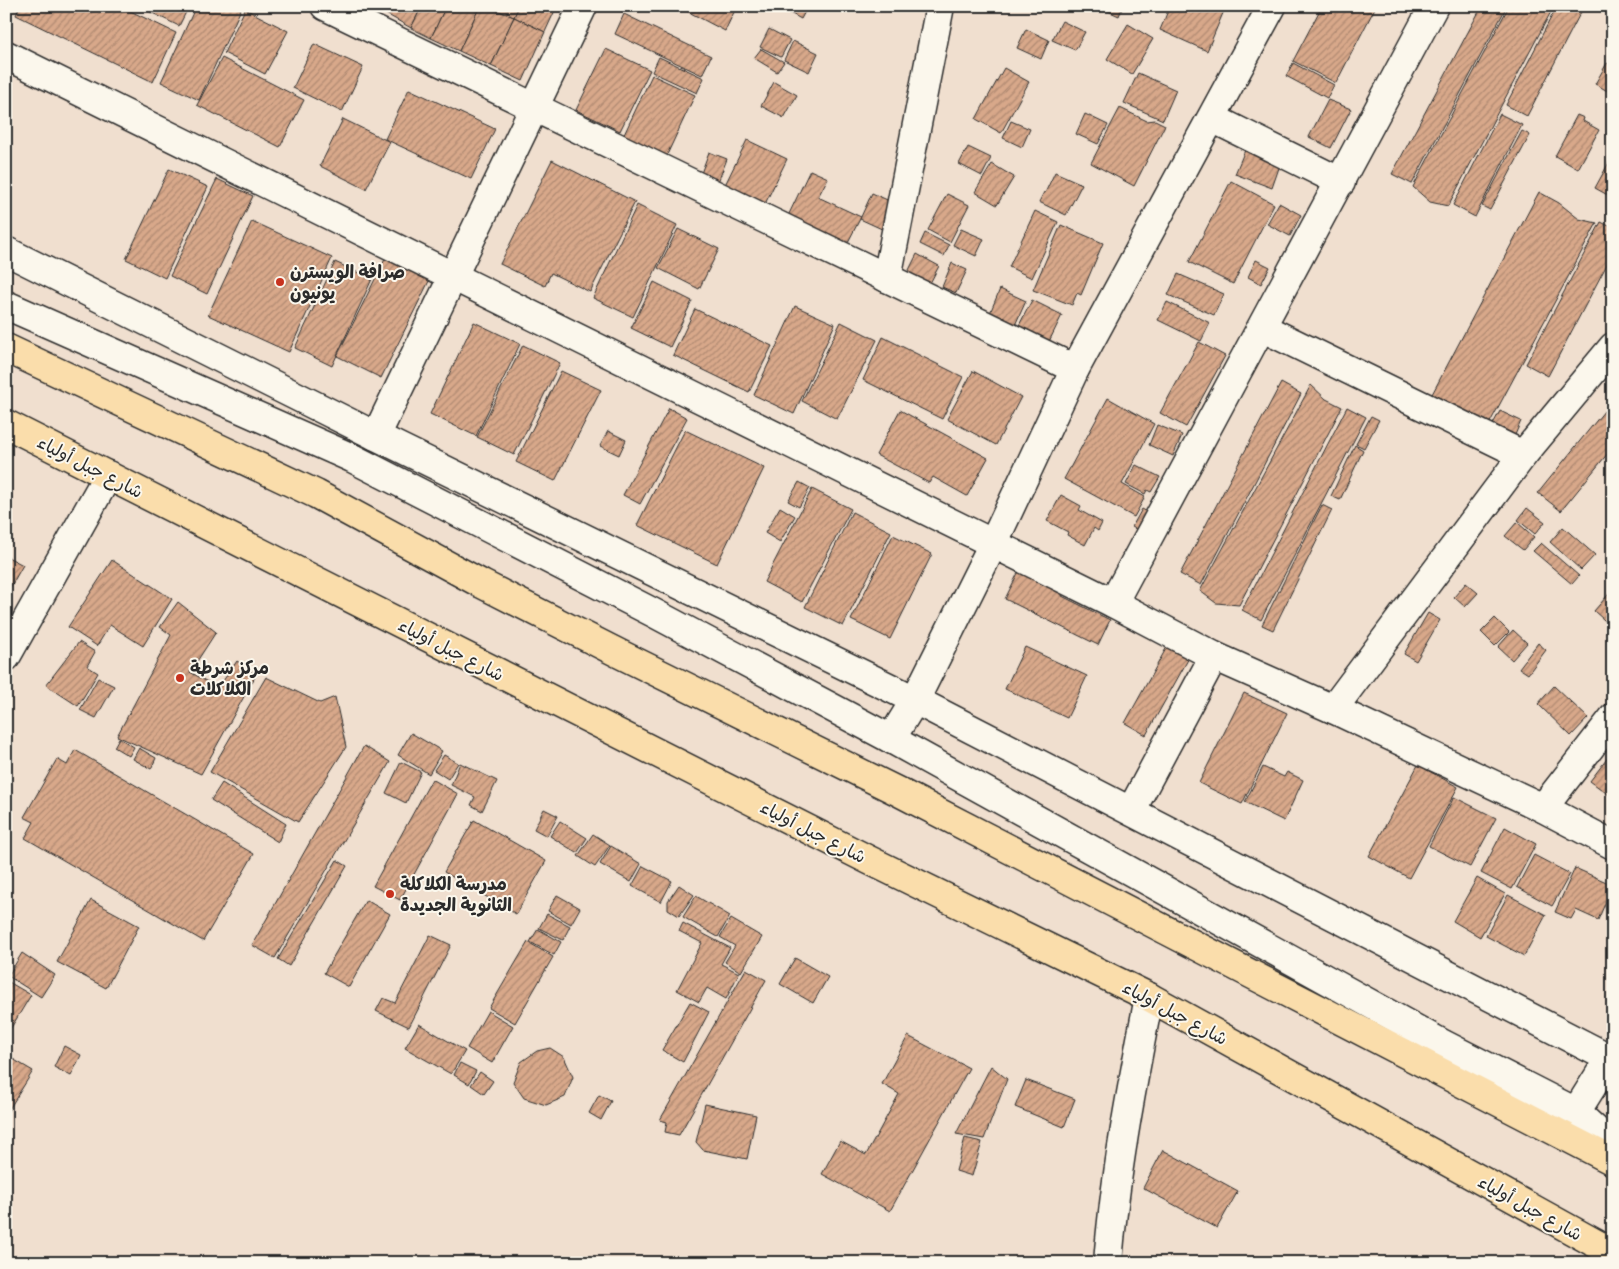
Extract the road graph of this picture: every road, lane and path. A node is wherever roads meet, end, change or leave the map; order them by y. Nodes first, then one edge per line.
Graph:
1 (325, 6) edge
2 (583, 6) edge
3 (940, 6) edge
4 (1272, 6) edge
5 (1434, 6) edge
6 (6, 55) edge
7 (534, 108) junction
8 (1212, 118) junction
9 (1341, 182) junction
10 (6, 251) edge
11 (453, 276) junction
12 (887, 278) junction
13 (6, 305) edge
14 (1262, 328) junction
15 (1613, 347) edge
16 (6, 348) edge
17 (1075, 369) junction
18 (6, 424) edge
19 (376, 436) junction
20 (1523, 455) junction
21 (108, 476) junction
22 (993, 544) junction
23 (1113, 603) junction
24 (1214, 656) junction
25 (6, 657) edge
26 (916, 700) junction
27 (1333, 709) junction
28 (1613, 718) edge
29 (891, 739) junction
30 (1544, 808) junction
31 (1131, 811) junction
32 (1613, 845) edge
33 (1149, 997) junction
34 (1612, 1057) edge
35 (1576, 1112) junction
36 (1613, 1146) edge
37 (1613, 1161) edge
38 (1603, 1255) edge
39 (1108, 1263) edge

1 - 7 street
2 - 7 street
3 - 12 street
4 - 8 street
5 - 9 street
6 - 11 street
7 - 11 street
7 - 12 street
8 - 9 street
8 - 17 street
9 - 14 street
10 - 19 street
11 - 19 street
11 - 22 street
12 - 17 street
13 - 29 street
14 - 20 street
14 - 23 street
15 - 20 street
16 - 37 main road
17 - 22 street
18 - 21 main road, شارع جبل أولياء
19 - 26 street
20 - 27 street
21 - 25 street
21 - 33 main road, شارع جبل أولياء
22 - 23 street
22 - 26 street
23 - 24 street
24 - 27 street
24 - 31 street
26 - 29 street
26 - 31 street
27 - 30 street
28 - 30 street
29 - 35 street
30 - 32 street
31 - 34 street
33 - 38 main road, شارع جبل أولياء
33 - 39 street
34 - 35 street
35 - 36 street

